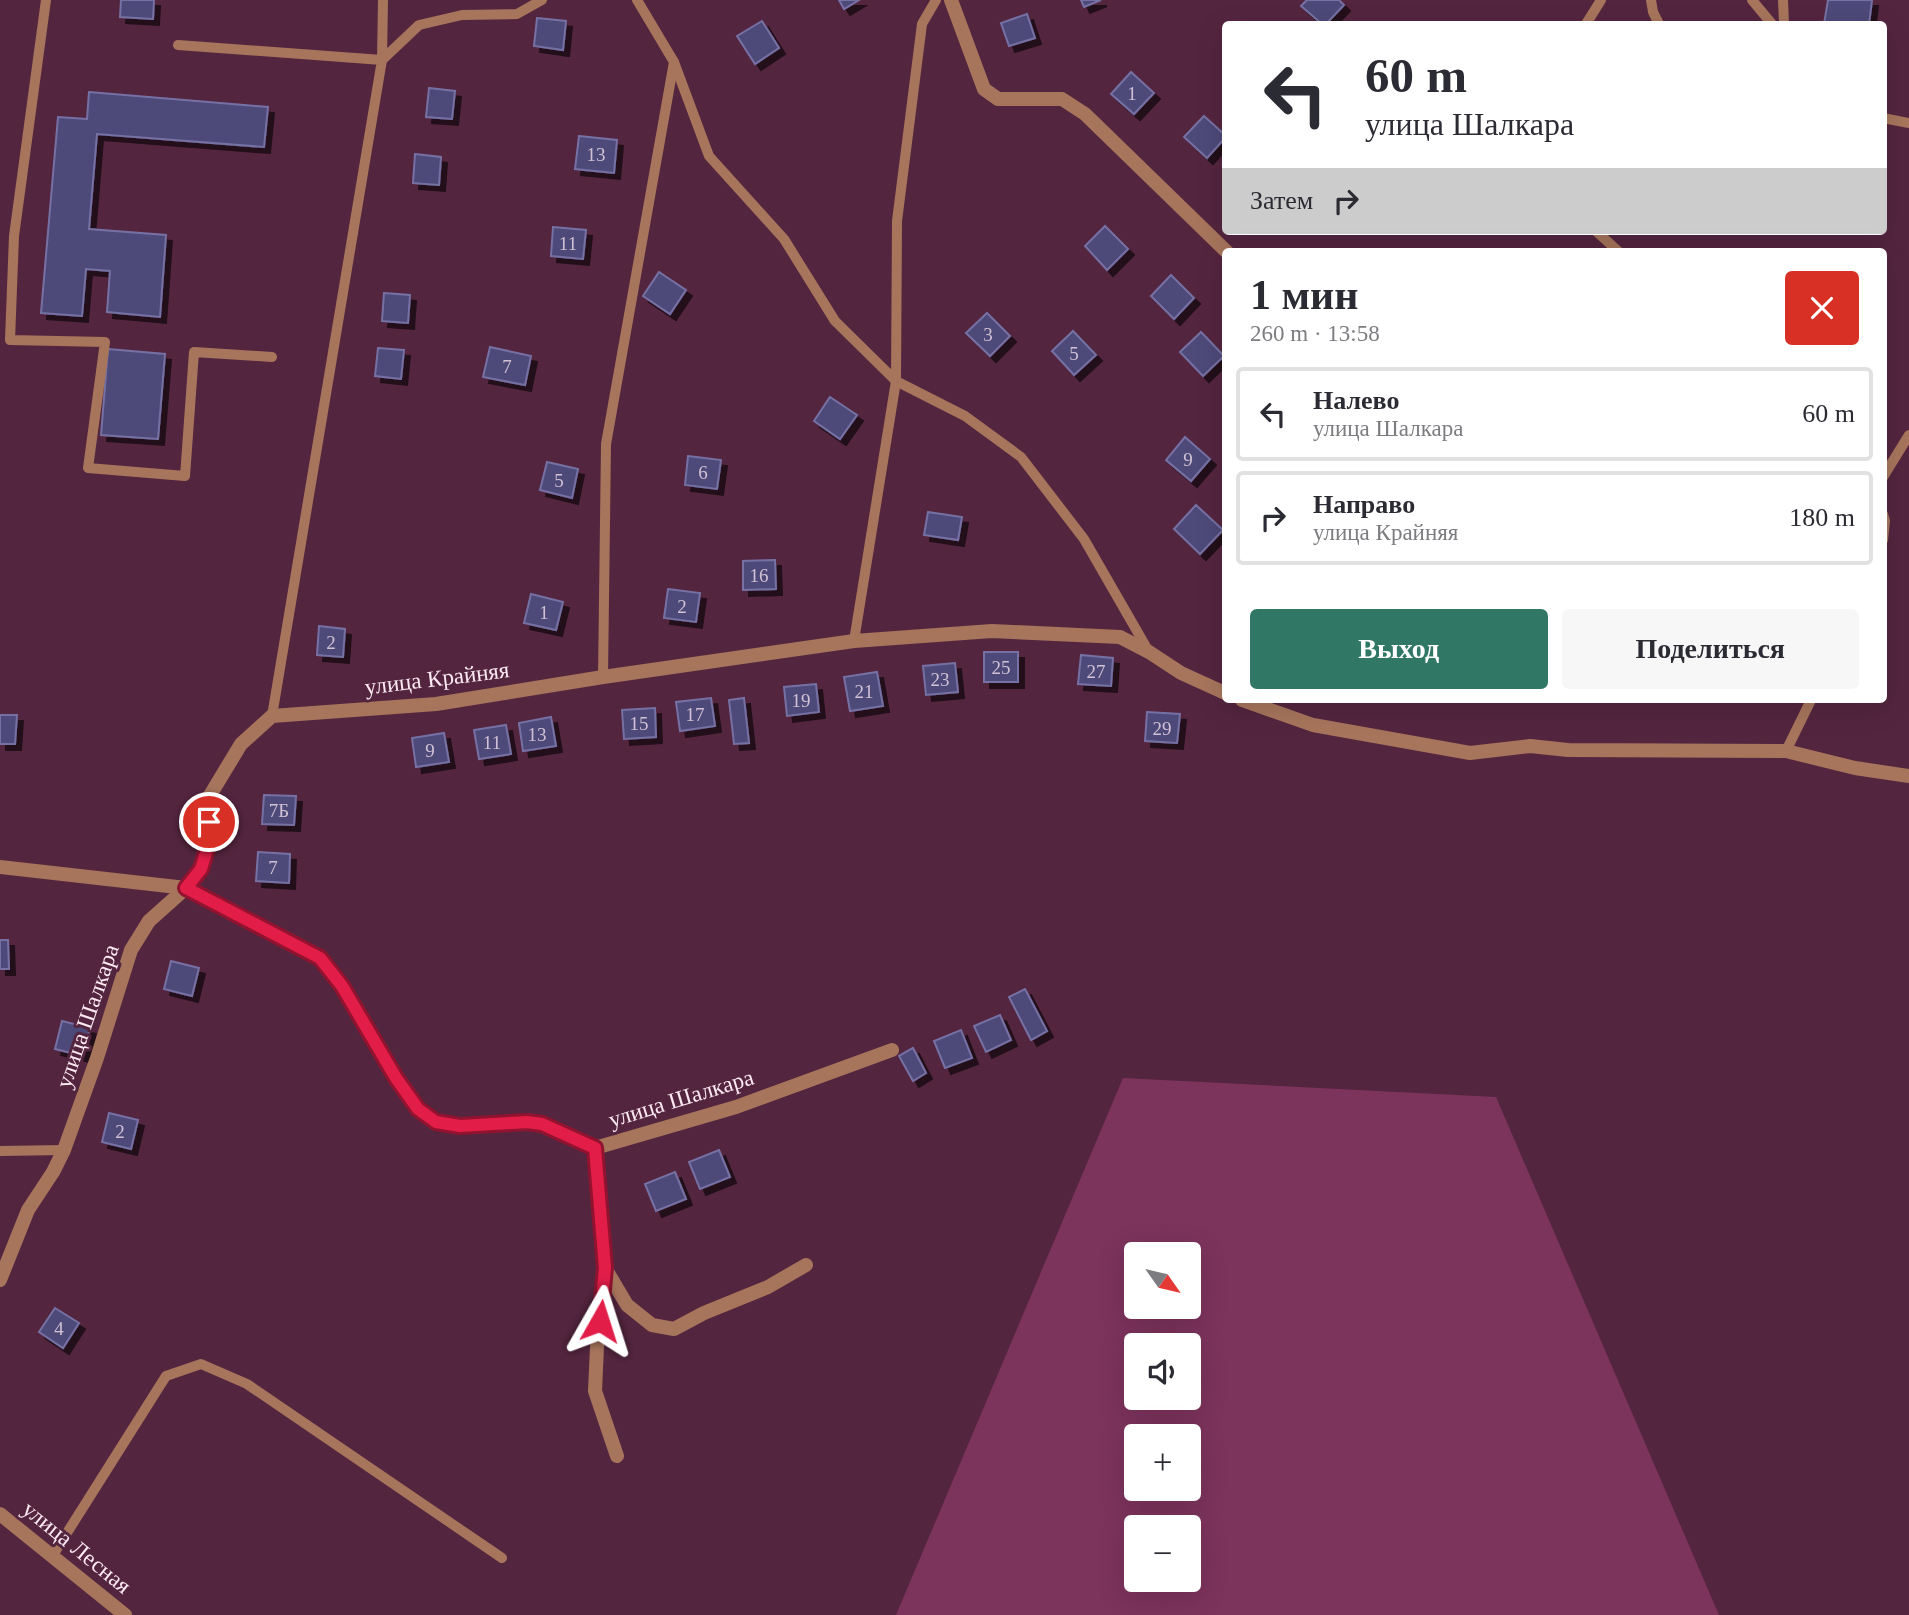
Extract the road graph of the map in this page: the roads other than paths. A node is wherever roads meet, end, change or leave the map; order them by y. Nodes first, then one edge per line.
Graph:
1 (46, 0) edge
2 (383, 0) edge
3 (542, 0) edge
4 (638, 0) edge
5 (936, 0) edge
6 (951, 0) edge
7 (1601, 0) edge
8 (1651, 0) edge
9 (1752, 0) edge
10 (1783, 0) edge
11 (1588, 21) edge
12 (1658, 21) edge
13 (1770, 21) edge
14 (1784, 21) edge
15 (178, 46) dead end
16 (382, 60) junction
17 (674, 62) junction
18 (1887, 119) edge
19 (1909, 123) edge
20 (1600, 235) edge
21 (1223, 248) edge
22 (1615, 248) edge
23 (272, 357) dead end
24 (897, 381) junction
25 (1909, 435) edge
26 (1887, 471) edge
27 (854, 641) junction
28 (1149, 652) junction
29 (603, 677) junction
30 (1222, 692) edge
31 (1251, 703) edge
32 (1810, 703) edge
33 (272, 716) junction
34 (1786, 751) junction
35 (1909, 776) edge
36 (0, 867) edge
37 (186, 888) junction
38 (892, 1050) dead end
39 (595, 1148) junction
40 (64, 1150) junction
41 (0, 1151) edge
42 (806, 1265) dead end
43 (605, 1268) junction
44 (0, 1280) edge
45 (617, 1456) dead end
46 (0, 1514) edge
47 (53, 1555) junction
48 (502, 1558) dead end
49 (125, 1615) edge

1 - 23 lane
2 - 16 lane
3 - 16 lane
4 - 17 lane
5 - 24 lane
6 - 21 street
7 - 11 lane
8 - 12 lane
9 - 13 lane
10 - 14 lane
15 - 16 lane
16 - 33 lane
17 - 24 lane
17 - 29 lane
18 - 19 lane
20 - 22 lane
24 - 27 lane
24 - 28 lane
25 - 26 lane
27 - 28 street, улица Крайняя
27 - 29 street, улица Крайняя
28 - 30 street, улица Крайняя
29 - 33 street, улица Крайняя
31 - 34 street
32 - 34 lane
33 - 37 street
34 - 35 street
36 - 37 street
37 - 39 street, улица Шалкара
37 - 40 street, улица Шалкара
38 - 39 street, улица Шалкара
39 - 43 street
40 - 41 lane
40 - 44 street, улица Шалкара
42 - 43 street
43 - 45 street
46 - 47 street, улица Лесная
47 - 48 lane
47 - 49 street, улица Лесная

